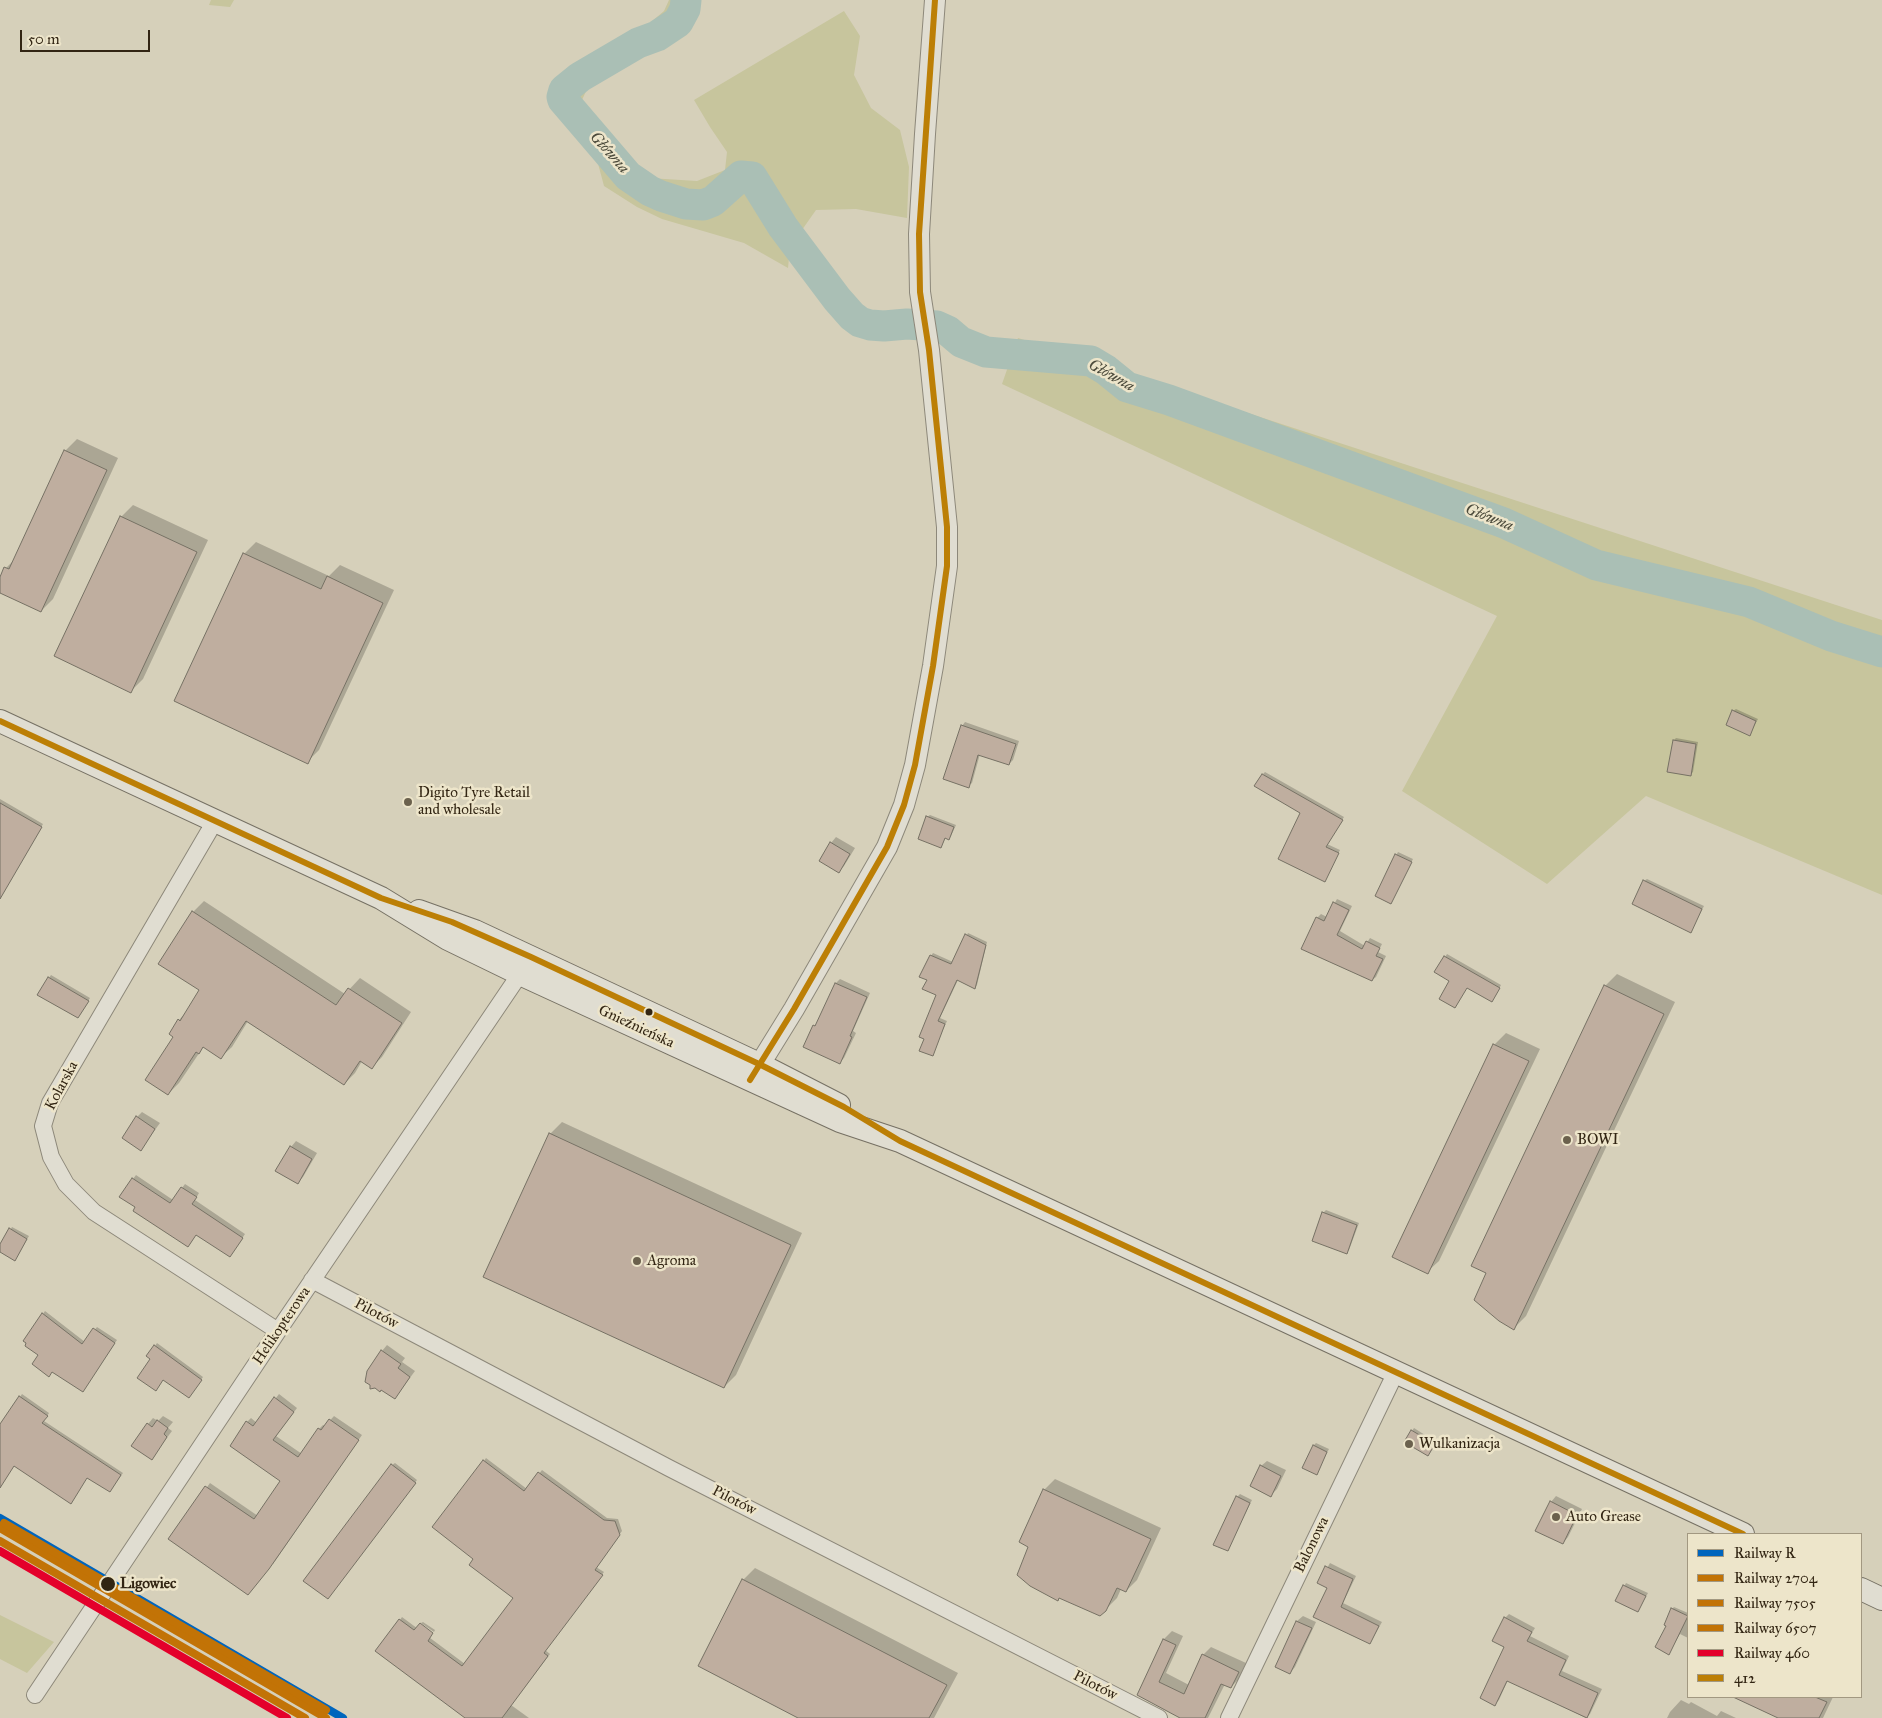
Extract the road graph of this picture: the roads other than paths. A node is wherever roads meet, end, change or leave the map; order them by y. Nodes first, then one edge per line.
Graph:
1 (935, 0) edge
2 (0, 721) edge
3 (215, 821) junction
4 (525, 966) junction
5 (754, 1072) junction
6 (312, 1280) junction
7 (278, 1331) junction
8 (1396, 1372) junction
9 (1741, 1533) edge
10 (1862, 1589) edge
11 (1882, 1599) edge
12 (35, 1695) dead end
13 (1159, 1718) edge
14 (1229, 1718) edge

1 - 5 street
2 - 3 main road, Gnieźnieńska
3 - 4 main road, Gnieźnieńska
3 - 7 street, Kolarska
4 - 5 main road, Gnieźnieńska
4 - 6 street, Helikopterowa
5 - 8 main road, Gnieźnieńska
6 - 7 street, Helikopterowa
6 - 13 street, Pilotów
7 - 12 street, Helikopterowa
8 - 9 main road, Gnieźnieńska
8 - 14 street, Balonowa
10 - 11 main road

